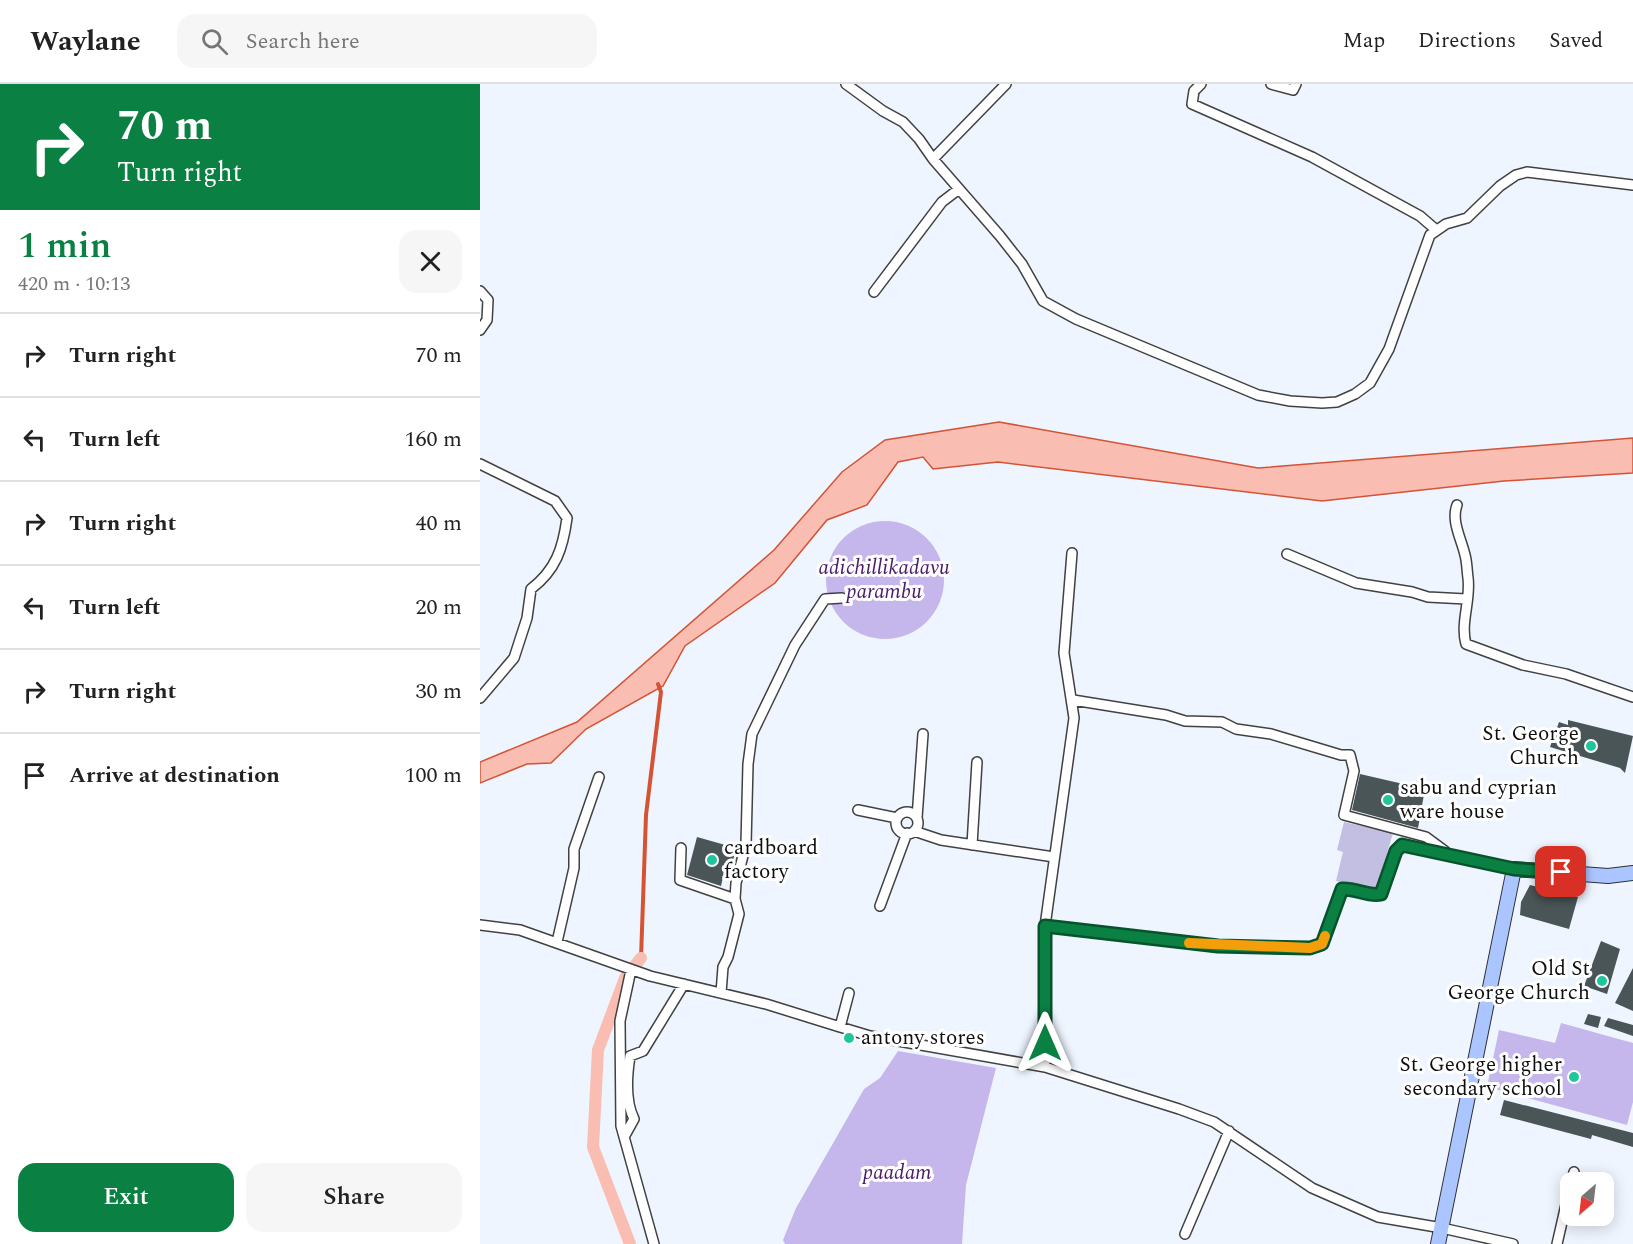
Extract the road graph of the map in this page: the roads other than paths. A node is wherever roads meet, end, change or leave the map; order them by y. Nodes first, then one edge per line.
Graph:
1 (846, 84) edge
2 (1006, 84) edge
3 (1201, 84) edge
4 (1271, 84) edge
5 (1296, 84) edge
6 (933, 159) junction
7 (1633, 185) edge
8 (959, 189) junction
9 (1435, 229) junction
10 (480, 291) edge
11 (874, 292) dead end
12 (480, 330) edge
13 (480, 464) edge
14 (1457, 505) dead end
15 (1072, 553) dead end
16 (1287, 555) dead end
17 (842, 598) dead end
18 (1466, 599) junction
19 (1633, 697) edge
20 (480, 698) edge
21 (1073, 700) junction
22 (923, 734) dead end
23 (977, 762) dead end
24 (599, 777) dead end
25 (858, 810) dead end
26 (897, 818) junction
27 (917, 818) junction
28 (911, 832) junction
29 (972, 845) junction
30 (681, 848) dead end
31 (1449, 854) junction
32 (1054, 857) junction
33 (1514, 869) junction
34 (1633, 873) edge
35 (735, 899) junction
36 (880, 906) dead end
37 (480, 925) edge
38 (1045, 926) junction
39 (557, 942) junction
40 (631, 970) junction
41 (684, 984) junction
42 (721, 993) junction
43 (849, 993) dead end
44 (840, 1027) junction
45 (1045, 1066) junction
46 (1228, 1131) junction
47 (624, 1137) junction
48 (1561, 1226) edge
49 (1442, 1228) junction
50 (1185, 1234) dead end
51 (654, 1244) edge
52 (1438, 1244) edge
53 (1513, 1244) edge
54 (1557, 1244) edge

1 - 6 street
2 - 6 street
3 - 9 street
4 - 5 street
6 - 8 street
7 - 9 street
8 - 9 street
8 - 11 street
10 - 12 street
13 - 20 street
14 - 18 street
15 - 21 street
16 - 18 street
17 - 35 street
18 - 19 street
21 - 31 street
21 - 32 street
22 - 27 street
23 - 29 street
24 - 39 street
25 - 26 street
26 - 27 street
26 - 28 street
27 - 28 street
28 - 29 street
28 - 36 street
29 - 32 street
30 - 35 street
31 - 33 street
31 - 38 street
32 - 38 street
33 - 34 main road
33 - 49 main road
35 - 42 street
37 - 39 street
38 - 45 street
39 - 40 street
40 - 41 street
40 - 47 street
41 - 42 street
41 - 47 street
42 - 44 street
43 - 44 street
44 - 45 street
45 - 46 street
46 - 49 street
46 - 50 street
47 - 51 street
48 - 54 street
49 - 52 main road
49 - 53 street

